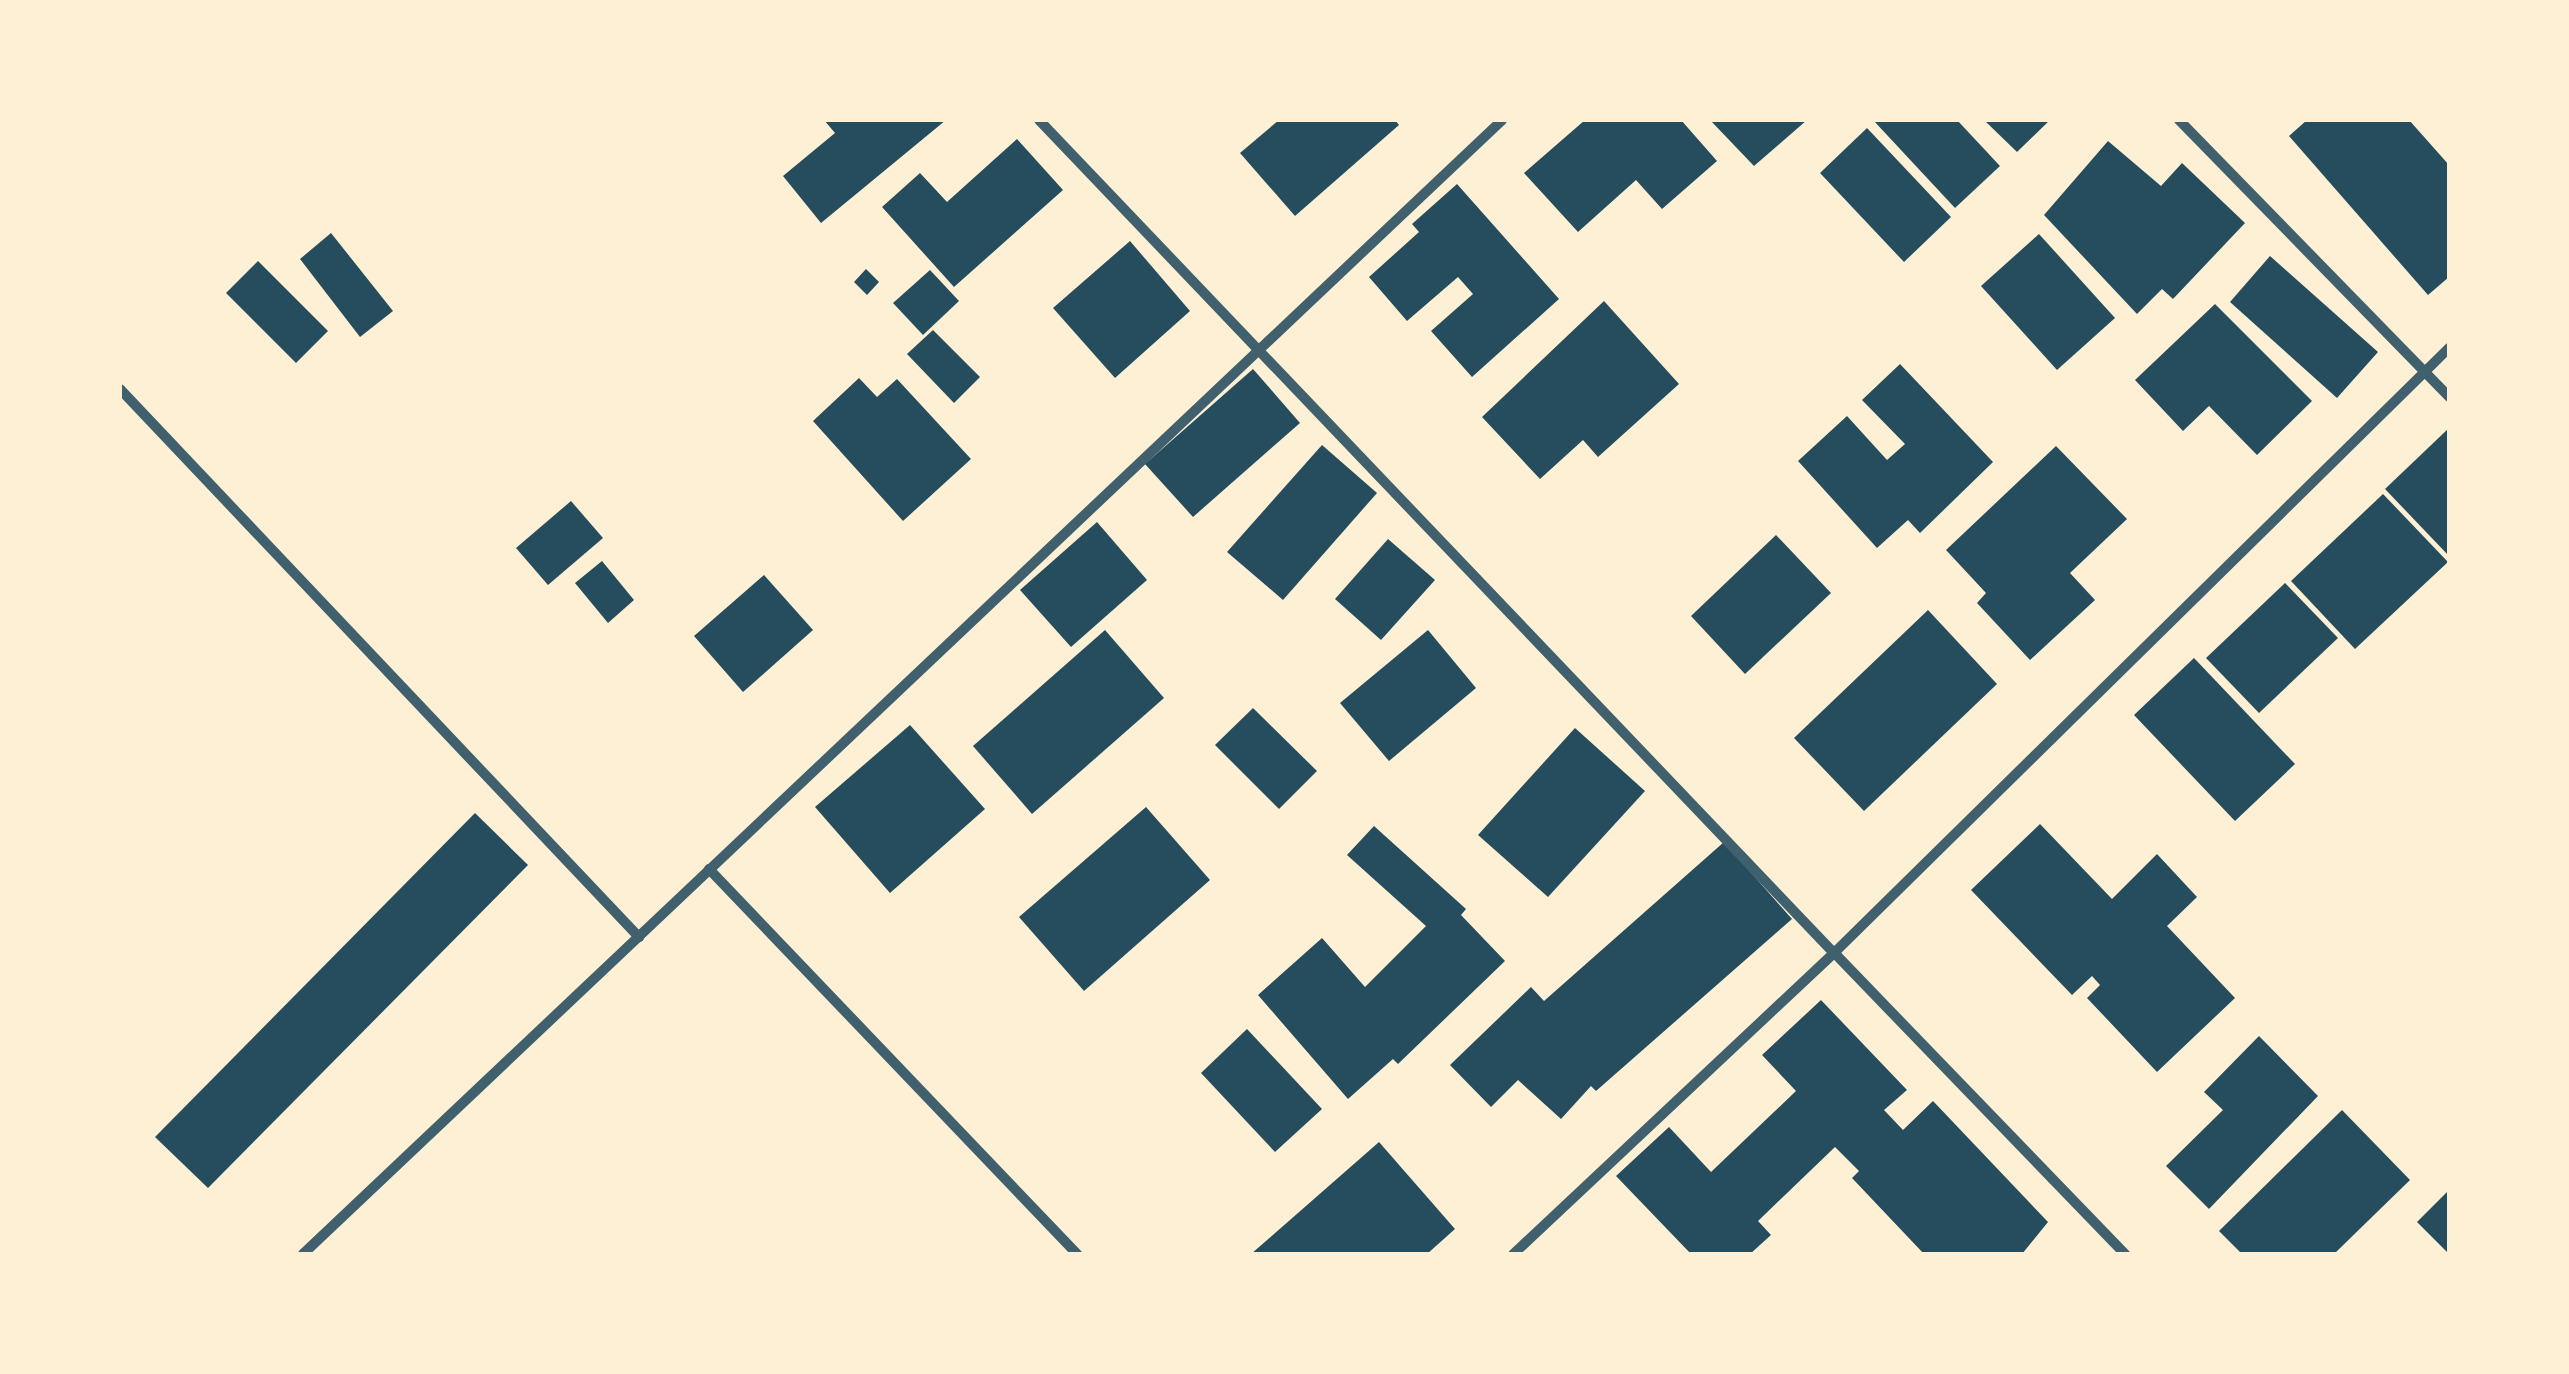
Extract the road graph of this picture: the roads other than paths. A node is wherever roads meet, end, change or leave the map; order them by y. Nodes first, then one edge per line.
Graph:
1 (1039, 120) edge
2 (1502, 120) edge
3 (2178, 120) edge
4 (2449, 348) edge
5 (1256, 354) junction
6 (2424, 371) junction
7 (120, 388) edge
8 (2449, 397) edge
9 (710, 869) junction
10 (639, 937) junction
11 (1834, 953) junction
12 (303, 1254) edge
13 (1077, 1254) edge
14 (1512, 1254) edge
15 (2125, 1254) edge

1 - 5 street
2 - 5 street
3 - 6 street
4 - 6 street
5 - 9 street
5 - 11 street
6 - 8 street
6 - 11 street
7 - 10 street
9 - 10 street
9 - 13 street
10 - 12 street
11 - 14 street
11 - 15 street

